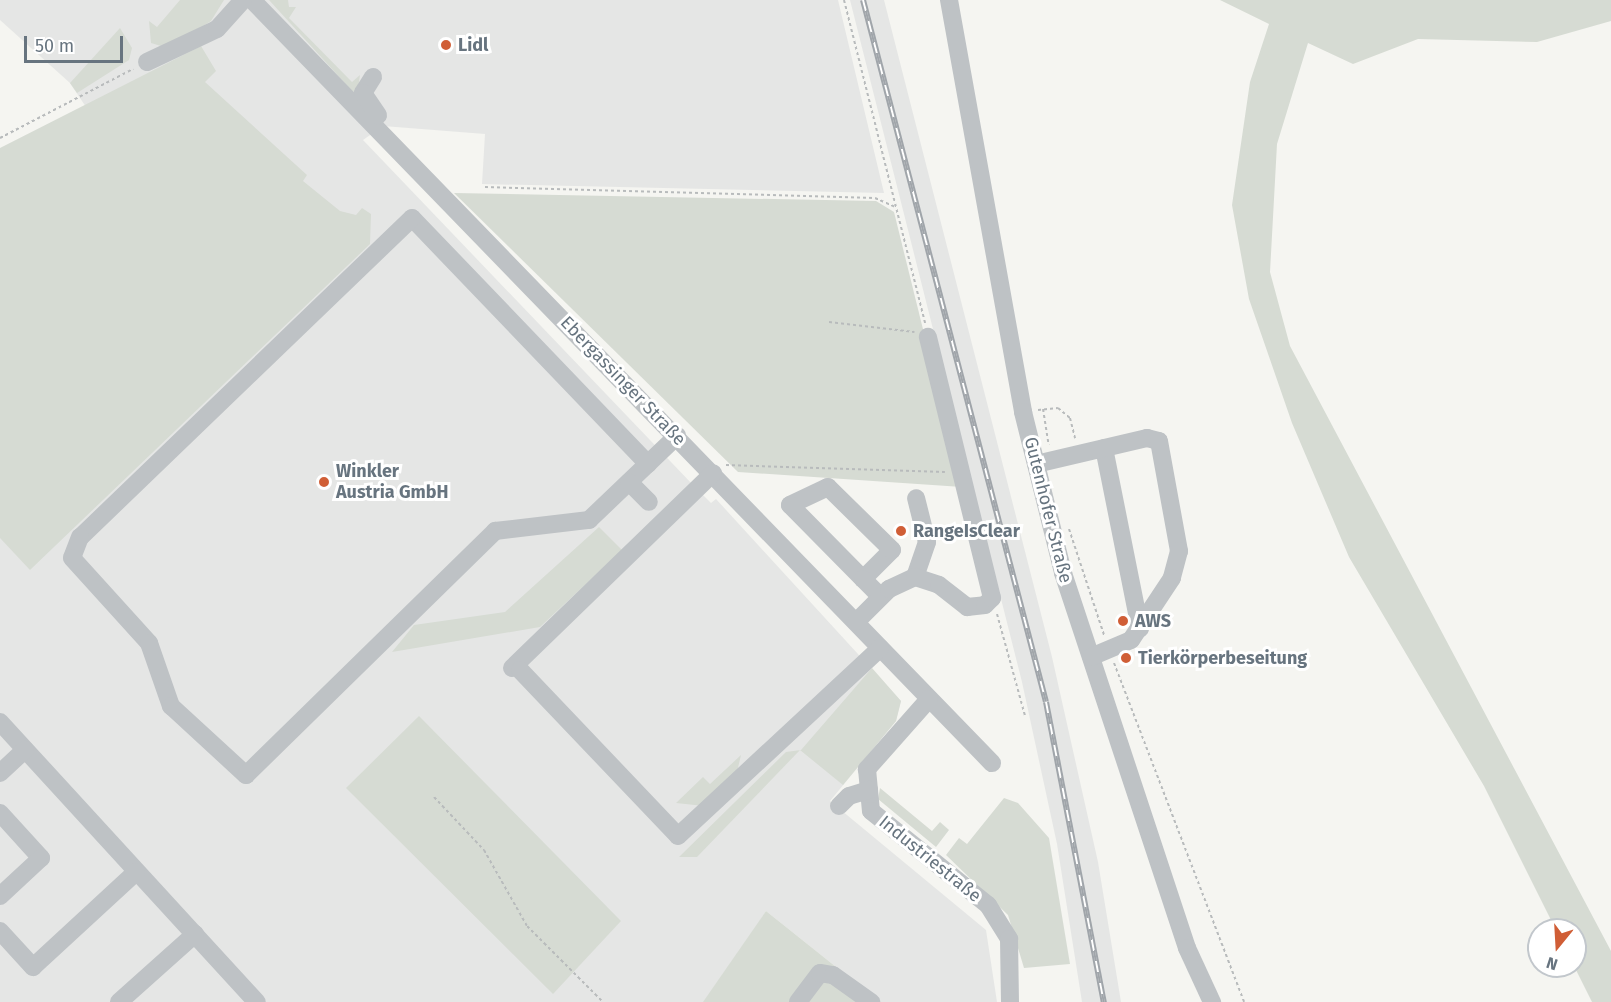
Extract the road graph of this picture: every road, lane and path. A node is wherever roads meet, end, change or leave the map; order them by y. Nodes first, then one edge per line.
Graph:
1 (243, 0) edge
2 (252, 0) edge
3 (844, 0) edge
4 (949, 0) edge
5 (147, 62) joint
6 (373, 78) dead end
7 (0, 138) edge
8 (416, 169) junction
9 (485, 187) dead end
10 (895, 207) junction
11 (829, 321) dead end
12 (928, 337) junction
13 (1043, 409) junction
14 (1023, 412) junction
15 (677, 436) junction
16 (1075, 438) dead end
17 (1104, 448) junction
18 (1044, 462) junction
19 (648, 464) junction
20 (963, 472) junction
21 (713, 473) junction
22 (629, 482) junction
23 (916, 498) dead end
24 (649, 502) dead end
25 (1066, 518) dead end
26 (915, 577) junction
27 (863, 579) junction
28 (881, 597) junction
29 (985, 605) junction
30 (856, 622) junction
31 (1140, 628) junction
32 (880, 648) junction
33 (1110, 652) junction
34 (1091, 657) junction
35 (929, 699) junction
36 (1025, 716) dead end
37 (0, 722) edge
38 (25, 750) junction
39 (992, 763) dead end
40 (0, 773) edge
41 (869, 790) junction
42 (434, 796) dead end
43 (838, 806) dead end
44 (0, 813) edge
45 (136, 872) junction
46 (0, 896) edge
47 (0, 931) edge
48 (195, 934) junction
49 (119, 1002) edge
50 (257, 1002) edge
51 (603, 1002) edge
52 (798, 1002) edge
53 (871, 1002) edge
54 (1010, 1002) edge
55 (1212, 1002) edge
56 (1244, 1002) edge

1 - 5 street
2 - 8 street, Ebergassinger Straße
3 - 10 path
4 - 14 street, Gutenhofer Straße
5 - 7 path
6 - 8 street
8 - 15 street, Ebergassinger Straße
9 - 10 path
10 - 12 path
11 - 12 path
12 - 20 street
13 - 14 path
13 - 16 path
13 - 18 path
14 - 18 street, Gutenhofer Straße
15 - 19 street
15 - 21 street, Ebergassinger Straße
17 - 18 street
17 - 31 street
17 - 31 street
18 - 34 street, Gutenhofer Straße
19 - 22 street
19 - 22 street
20 - 21 path
20 - 29 street
21 - 30 street, Ebergassinger Straße
21 - 32 street
22 - 24 street
23 - 26 street
25 - 33 path
26 - 28 street
26 - 29 street
27 - 27 street
27 - 28 street
28 - 30 street
29 - 36 path
30 - 32 street, Ebergassinger Straße
31 - 33 street
32 - 35 street, Ebergassinger Straße
33 - 34 street
33 - 56 path
34 - 55 street, Gutenhofer Straße
35 - 39 street, Ebergassinger Straße
35 - 41 street, Industriestraße
37 - 38 street
38 - 40 street
38 - 45 street
41 - 43 street
41 - 54 street, Industriestraße
42 - 51 path
44 - 46 street
45 - 47 street
45 - 48 street
48 - 49 street
48 - 50 street
52 - 53 street

